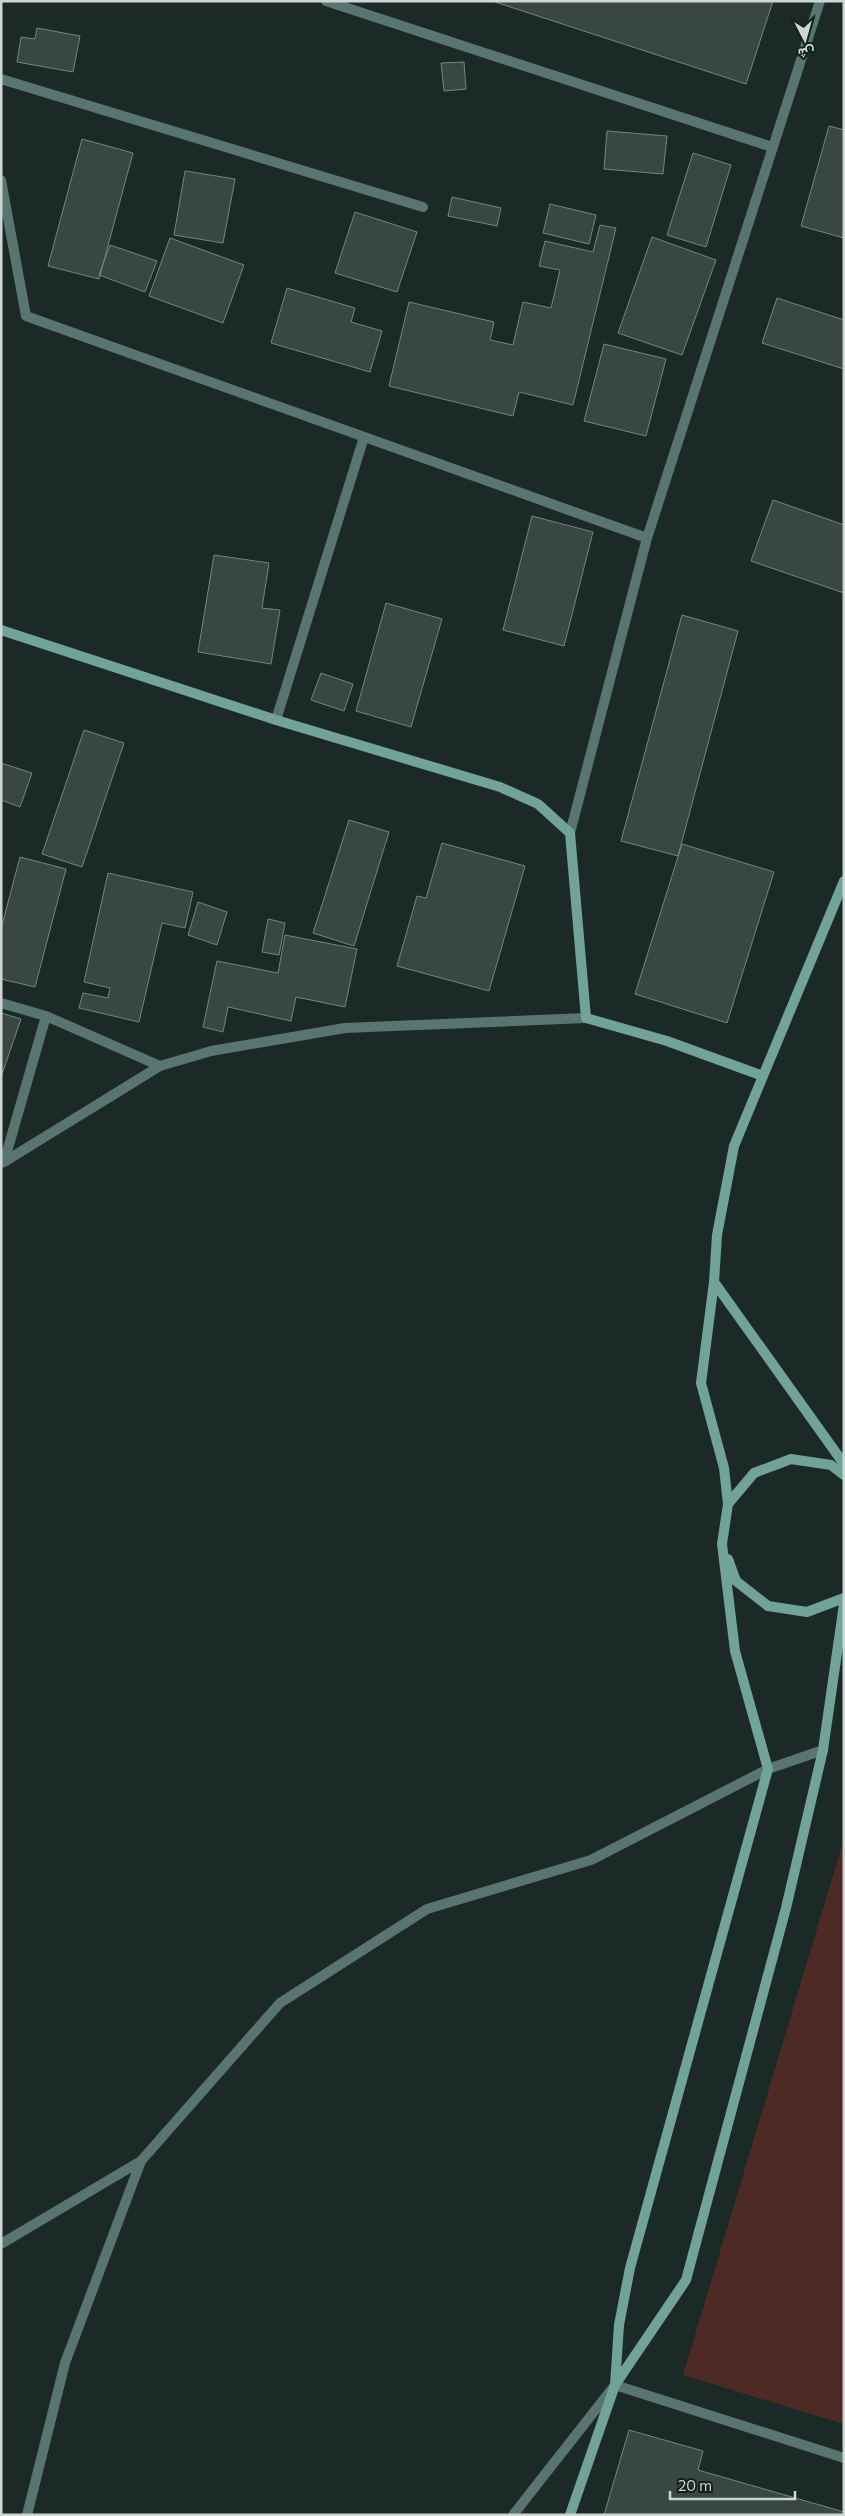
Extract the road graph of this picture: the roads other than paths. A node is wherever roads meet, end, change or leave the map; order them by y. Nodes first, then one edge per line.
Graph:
1 (326, 1) edge
2 (820, 1) edge
3 (1, 79) edge
4 (772, 147) junction
5 (1, 180) edge
6 (423, 207) dead end
7 (364, 437) junction
8 (647, 538) junction
9 (1, 630) edge
10 (276, 720) junction
11 (570, 833) junction
12 (844, 881) edge
13 (1, 1003) edge
14 (46, 1016) junction
15 (586, 1018) junction
16 (160, 1066) junction
17 (763, 1076) junction
18 (2, 1163) edge
19 (714, 1282) junction
20 (844, 1464) edge
21 (844, 1475) edge
22 (728, 1504) junction
23 (722, 1544) junction
24 (844, 1598) edge
25 (844, 1604) edge
26 (823, 1750) junction
27 (768, 1769) junction
28 (141, 2161) junction
29 (1, 2244) edge
30 (616, 2385) junction
31 (844, 2458) edge
32 (27, 2515) edge
33 (513, 2515) edge
34 (570, 2515) edge

1 - 4 street
2 - 4 street
3 - 6 street
4 - 8 street
5 - 7 street
7 - 8 street
7 - 10 street
8 - 11 street
9 - 10 main road
10 - 11 main road
11 - 15 main road
12 - 17 main road
13 - 14 street
14 - 16 street
14 - 18 street
15 - 16 street
15 - 17 main road
16 - 18 street
17 - 19 main road
19 - 20 main road
19 - 22 main road
21 - 22 main road
22 - 23 main road
23 - 24 main road
23 - 27 main road
25 - 26 main road
26 - 27 street
26 - 30 main road
27 - 28 street
27 - 30 main road
28 - 29 street
28 - 32 street
30 - 31 street
30 - 33 street
30 - 34 main road

